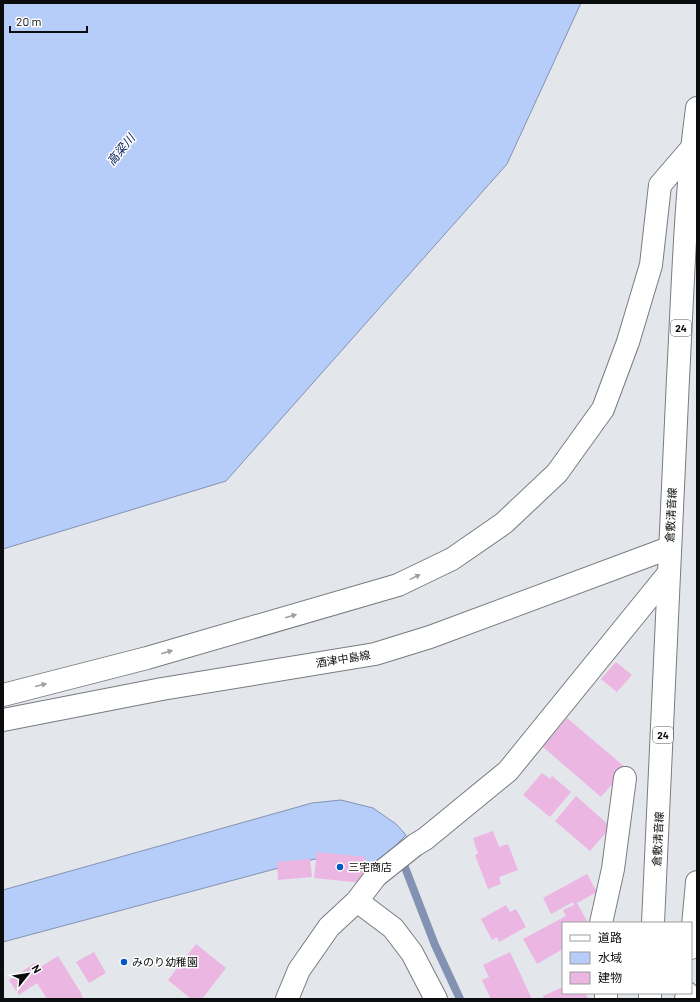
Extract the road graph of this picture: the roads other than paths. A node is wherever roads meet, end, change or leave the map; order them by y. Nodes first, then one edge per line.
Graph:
1 (697, 108) edge
2 (691, 149) junction
3 (669, 548) junction
4 (668, 574) junction
5 (3, 695) edge
6 (3, 720) edge
7 (625, 778) dead end
8 (697, 882) edge
9 (357, 901) junction
10 (601, 922) edge
11 (653, 922) edge
12 (692, 937) edge
13 (287, 999) edge
14 (436, 999) edge

1 - 2 main road, 倉敷清音線 / 24
2 - 3 main road, 倉敷清音線 / 24
5 -> 2 main road
3 - 4 main road, 倉敷清音線 / 24
3 - 6 main road, 酒津中島線
4 - 9 main road
4 - 11 main road, 倉敷清音線 / 24
7 - 10 main road
8 - 12 main road
9 - 13 main road
9 - 14 main road

